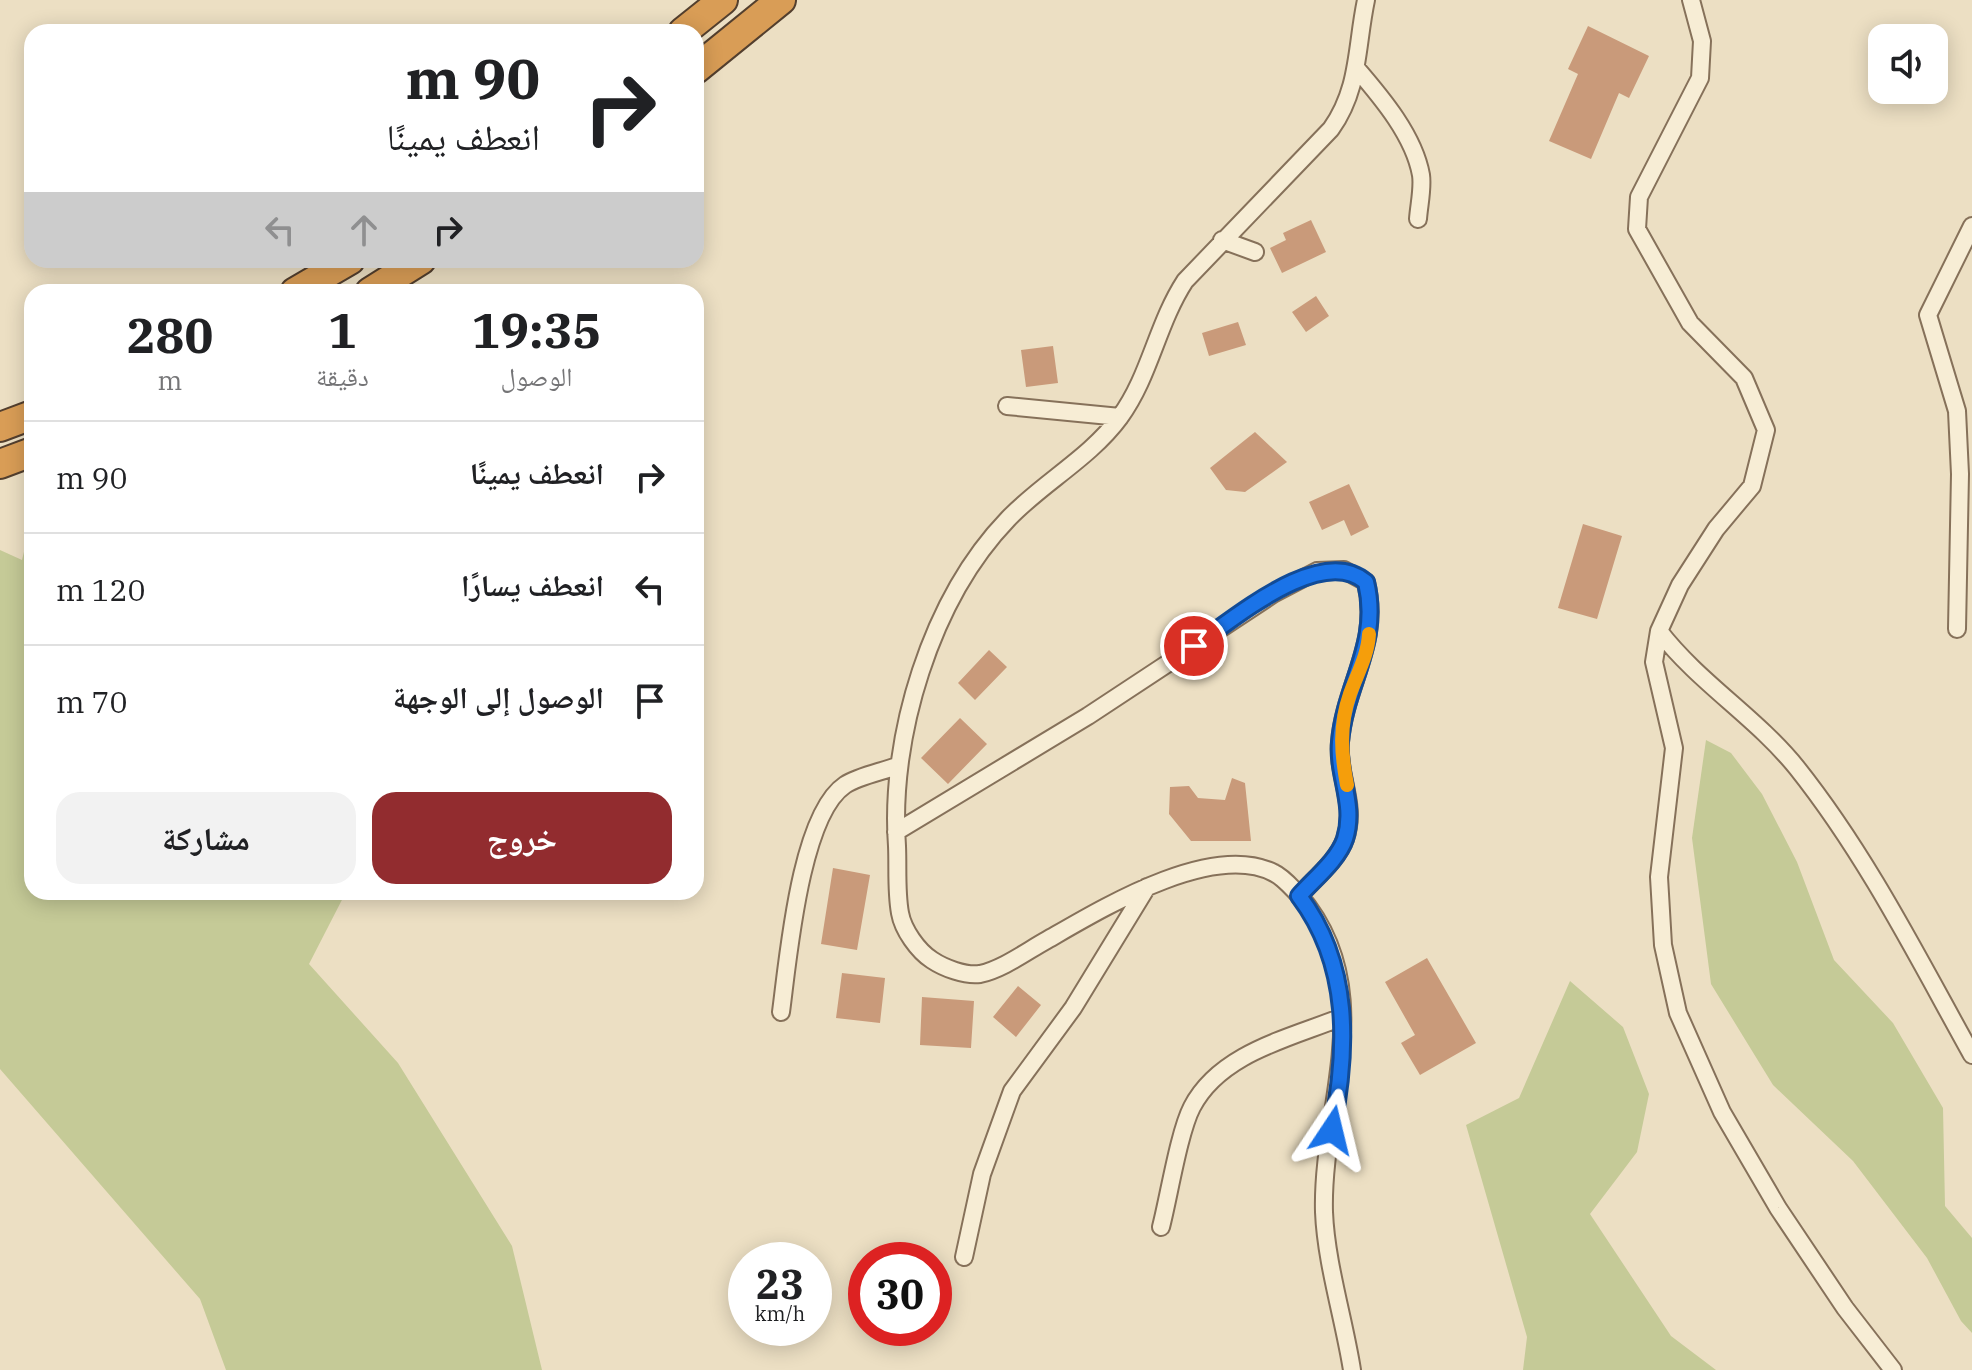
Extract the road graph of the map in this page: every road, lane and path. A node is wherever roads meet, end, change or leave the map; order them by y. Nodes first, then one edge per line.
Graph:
1 (723, 0) edge
2 (781, 0) edge
3 (1366, 0) edge
4 (1691, 0) edge
5 (693, 24) edge
6 (704, 63) edge
7 (1357, 69) junction
8 (1418, 219) dead end
9 (1972, 226) edge
10 (1222, 240) junction
11 (1255, 252) dead end
12 (336, 268) edge
13 (408, 268) edge
14 (309, 284) edge
15 (383, 284) edge
16 (1007, 406) dead end
17 (1120, 417) junction
18 (24, 418) edge
19 (0, 427) edge
20 (24, 455) edge
21 (0, 464) edge
22 (1957, 629) dead end
23 (1659, 631) junction
24 (897, 766) junction
25 (896, 832) junction
26 (1149, 884) junction
27 (1299, 896) junction
28 (781, 1012) dead end
29 (1342, 1017) junction
30 (1972, 1055) edge
31 (1161, 1227) dead end
32 (964, 1257) dead end
33 (1352, 1370) edge
34 (1893, 1370) edge

1 - 5 highway
2 - 6 highway
3 - 7 street
4 - 23 street
7 - 8 street
7 - 10 street
9 - 22 street
10 - 11 street
10 - 17 street
12 - 14 highway
13 - 15 highway
16 - 17 street
17 - 24 street
18 - 19 highway
20 - 21 highway
23 - 30 street
23 - 34 street
24 - 25 street
24 - 28 street
25 - 26 street
25 - 27 street
26 - 27 street
26 - 32 street
27 - 29 street
29 - 31 street
29 - 33 street

